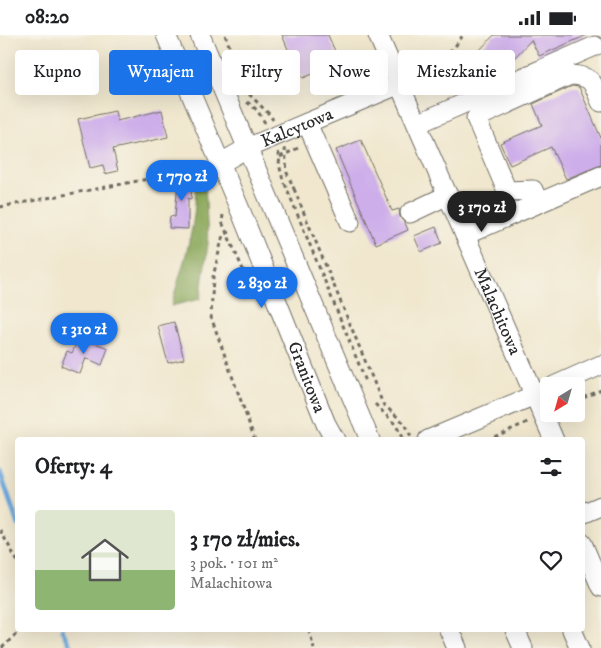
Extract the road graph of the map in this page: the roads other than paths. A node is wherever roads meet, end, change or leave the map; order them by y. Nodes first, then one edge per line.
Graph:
1 (166, 35) edge
2 (200, 35) edge
3 (378, 35) edge
4 (595, 46) dead end
5 (398, 80) edge
6 (398, 85) edge
7 (405, 95) edge
8 (601, 102) edge
9 (417, 124) junction
10 (310, 132) junction
11 (247, 148) junction
12 (221, 163) junction
13 (601, 176) edge
14 (448, 195) junction
15 (539, 203) junction
16 (410, 213) dead end
17 (350, 222) dead end
18 (465, 235) junction
19 (601, 365) edge
20 (574, 377) edge
21 (540, 390) edge
22 (540, 392) edge
23 (547, 423) edge
24 (333, 437) edge
25 (369, 437) edge
26 (435, 437) edge
27 (553, 437) edge
28 (601, 506) edge
29 (585, 513) edge
30 (585, 550) edge
31 (601, 587) edge
32 (450, 632) edge
33 (516, 632) edge
34 (573, 632) edge
35 (457, 648) edge
36 (523, 648) edge
37 (580, 648) edge

1 - 12 street, Granitowa
2 - 11 street, Granitowa
3 - 5 street, Malachitowa
4 - 9 street
6 - 10 street, Kalcytowa
7 - 9 street, Malachitowa
8 - 15 street
9 - 14 street, Malachitowa
10 - 11 street, Kalcytowa
10 - 17 street
11 - 12 street, Kalcytowa
11 - 25 street, Granitowa
12 - 24 street, Granitowa
13 - 15 street
14 - 16 street
14 - 18 street, Malachitowa
15 - 18 street
18 - 21 street, Malachitowa
19 - 20 street
22 - 26 street
23 - 27 street, Malachitowa
28 - 29 street
30 - 31 street
32 - 35 street
33 - 36 street
34 - 37 street

